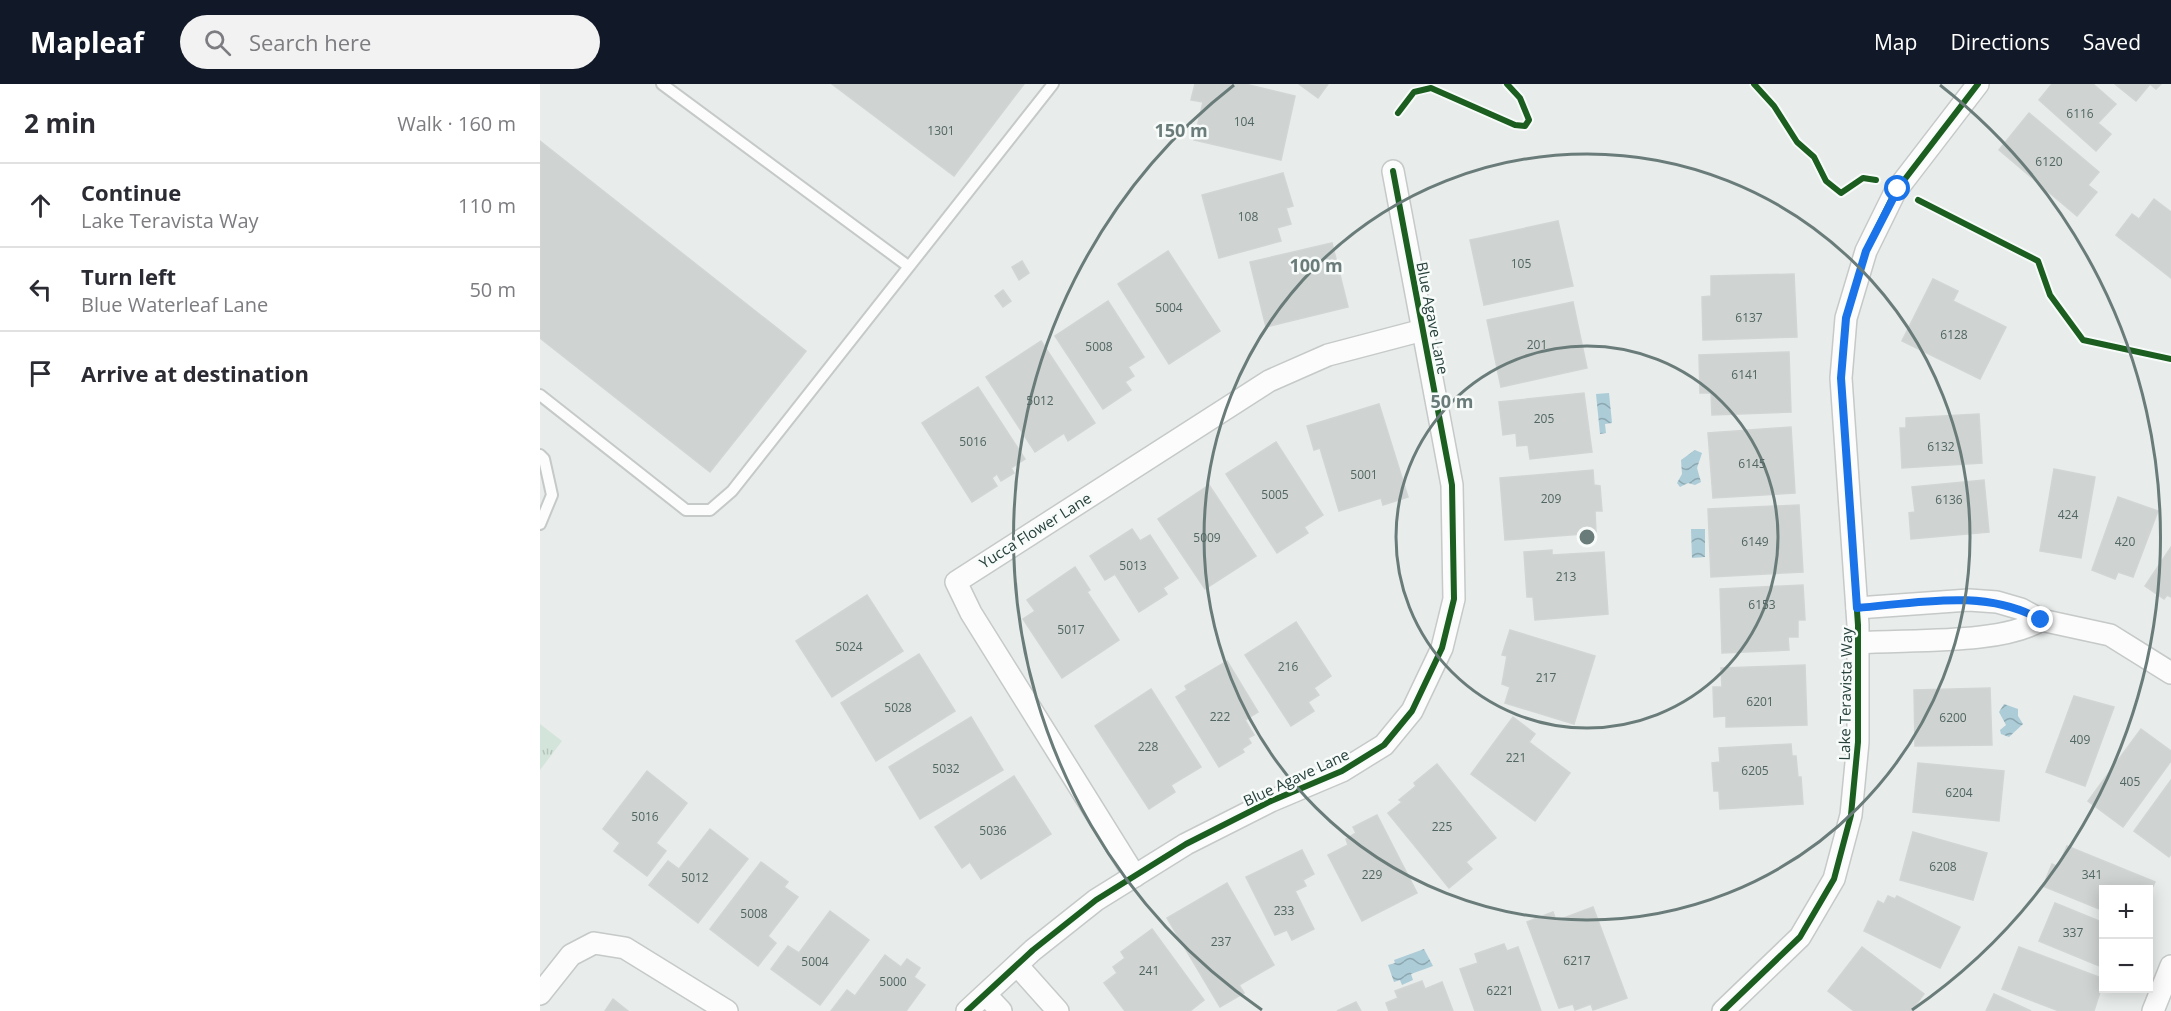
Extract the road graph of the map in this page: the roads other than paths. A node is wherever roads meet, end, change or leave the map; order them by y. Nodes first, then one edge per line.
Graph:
1 (662, 84) edge
2 (1053, 84) edge
3 (1978, 84) edge
4 (1393, 171) dead end
5 (908, 266) junction
6 (1423, 330) junction
7 (540, 395) edge
8 (540, 455) edge
9 (540, 524) edge
10 (1857, 608) junction
11 (2041, 620) junction
12 (1858, 643) junction
13 (2171, 673) edge
14 (1135, 876) junction
15 (1017, 965) junction
16 (2171, 966) edge
17 (540, 994) edge
18 (986, 995) junction
19 (727, 1011) edge
20 (967, 1011) edge
21 (1001, 1011) edge
22 (1058, 1011) edge
23 (1723, 1011) edge
24 (2153, 1011) edge

1 - 5 lane
2 - 5 lane
3 - 10 street, Lake Teravista Way
4 - 6 street, Blue Agave Lane
5 - 7 lane
6 - 14 street, Blue Agave Lane
6 - 14 street, Yucca Flower Lane
8 - 9 lane
10 - 11 street
10 - 12 street, Lake Teravista Way
11 - 12 street
11 - 13 street
12 - 23 street, Lake Teravista Way
14 - 15 street, Blue Agave Lane
15 - 18 street, Blue Agave Lane
15 - 22 street
16 - 24 street
17 - 19 street
18 - 20 street, Blue Agave Lane
18 - 21 street

